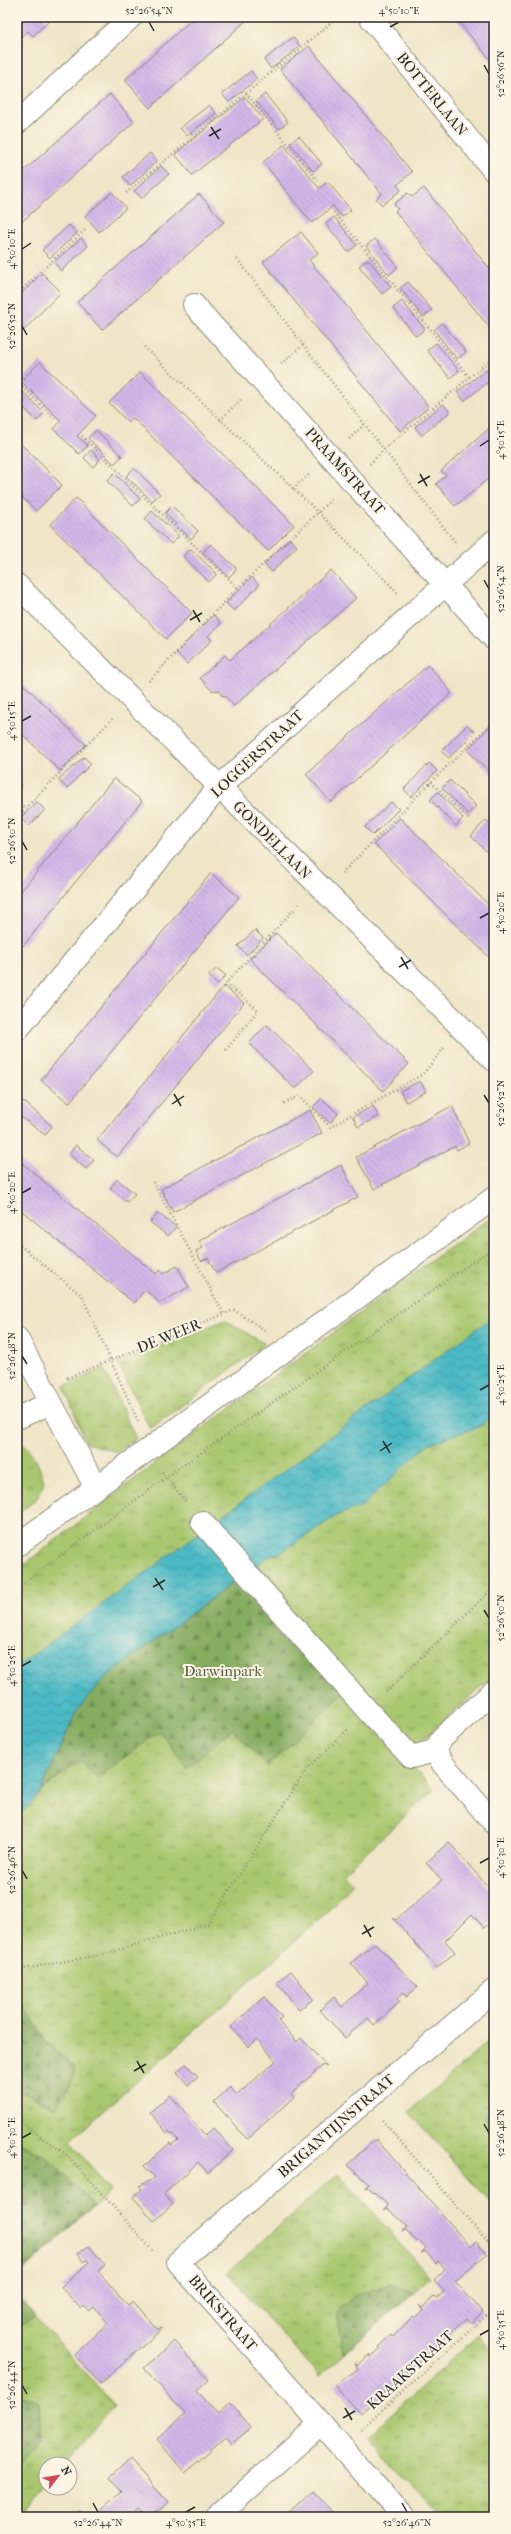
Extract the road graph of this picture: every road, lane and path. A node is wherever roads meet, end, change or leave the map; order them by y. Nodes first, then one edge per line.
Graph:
1 (130, 17) edge
2 (338, 17) edge
3 (370, 17) edge
4 (246, 93) junction
5 (17, 123) edge
6 (494, 171) edge
7 (317, 180) dead end
8 (126, 193) dead end
9 (334, 212) dead end
10 (84, 230) dead end
11 (237, 259) dead end
12 (17, 294) edge
13 (194, 305) dead end
14 (144, 347) dead end
15 (494, 358) edge
16 (470, 378) junction
17 (17, 381) edge
18 (56, 420) dead end
19 (82, 436) dead end
20 (384, 449) junction
21 (354, 481) junction
22 (316, 511) junction
23 (494, 541) edge
24 (470, 562) junction
25 (446, 584) junction
26 (17, 585) edge
27 (238, 588) junction
28 (416, 611) junction
29 (494, 639) edge
30 (132, 699) junction
31 (494, 721) edge
32 (430, 782) junction
33 (219, 787) junction
34 (17, 801) edge
35 (24, 808) junction
36 (17, 817) edge
37 (471, 821) dead end
38 (321, 888) junction
39 (461, 1028) junction
40 (17, 1030) edge
41 (226, 1050) dead end
42 (494, 1060) edge
43 (284, 1103) dead end
44 (153, 1182) dead end
45 (494, 1198) edge
46 (17, 1243) edge
47 (494, 1247) edge
48 (224, 1314) junction
49 (17, 1338) edge
50 (290, 1346) junction
51 (110, 1359) junction
52 (47, 1395) junction
53 (17, 1418) edge
54 (150, 1448) junction
55 (166, 1478) junction
56 (96, 1488) junction
57 (202, 1522) joint
58 (17, 1545) edge
59 (494, 1587) edge
60 (17, 1588) edge
61 (494, 1691) edge
62 (367, 1710) junction
63 (435, 1751) junction
64 (494, 1823) edge
65 (17, 1970) edge
66 (494, 1990) edge
67 (365, 2101) junction
68 (17, 2120) edge
69 (494, 2249) edge
70 (178, 2262) junction
71 (494, 2309) edge
72 (320, 2424) junction
73 (340, 2447) junction
74 (217, 2517) edge
75 (403, 2517) edge

1 - 5 street
2 - 4 path
3 - 6 street, BOTTERLAAN
4 - 7 path
4 - 8 path
9 - 16 path
10 - 12 path
11 - 20 path
13 - 21 street, PRAAMSTRAAT
14 - 22 path
15 - 16 path
16 - 20 path
17 - 18 path
19 - 27 path
20 - 21 path
20 - 24 path
21 - 22 path
21 - 25 street, PRAAMSTRAAT
22 - 27 path
22 - 28 path
23 - 24 street, LOGGERSTRAAT
24 - 25 street, LOGGERSTRAAT
25 - 28 street, LOGGERSTRAAT
25 - 29 street, PRAAMSTRAAT
26 - 30 street, GONDELLAAN
27 - 30 path
28 - 33 street, LOGGERSTRAAT
30 - 33 street, GONDELLAAN
30 - 35 path
31 - 32 path
32 - 37 path
32 - 38 path
33 - 38 street, GONDELLAAN
33 - 40 street, LOGGERSTRAAT
34 - 35 path
35 - 36 path
38 - 39 street, GONDELLAAN
38 - 41 path
39 - 42 street, GONDELLAAN
39 - 43 path
44 - 48 path
45 - 50 street
46 - 51 path
47 - 55 path
48 - 50 path, DE WEER
48 - 51 path, DE WEER
49 - 52 street
50 - 54 street
51 - 52 path, DE WEER
51 - 54 path
52 - 53 street
52 - 56 street
54 - 55 path
54 - 56 street
55 - 57 path
55 - 60 path
56 - 58 street
57 - 62 street
59 - 62 path
61 - 63 street
62 - 63 street
62 - 65 path
63 - 64 street
66 - 67 street, BRIGANTIJNSTRAAT
67 - 69 path
67 - 70 street, BRIGANTIJNSTRAAT
68 - 70 path, BRIKSTRAAT
70 - 72 street, BRIKSTRAAT
71 - 73 path, KRAAKSTRAAT
72 - 73 street
72 - 74 street
73 - 75 street

